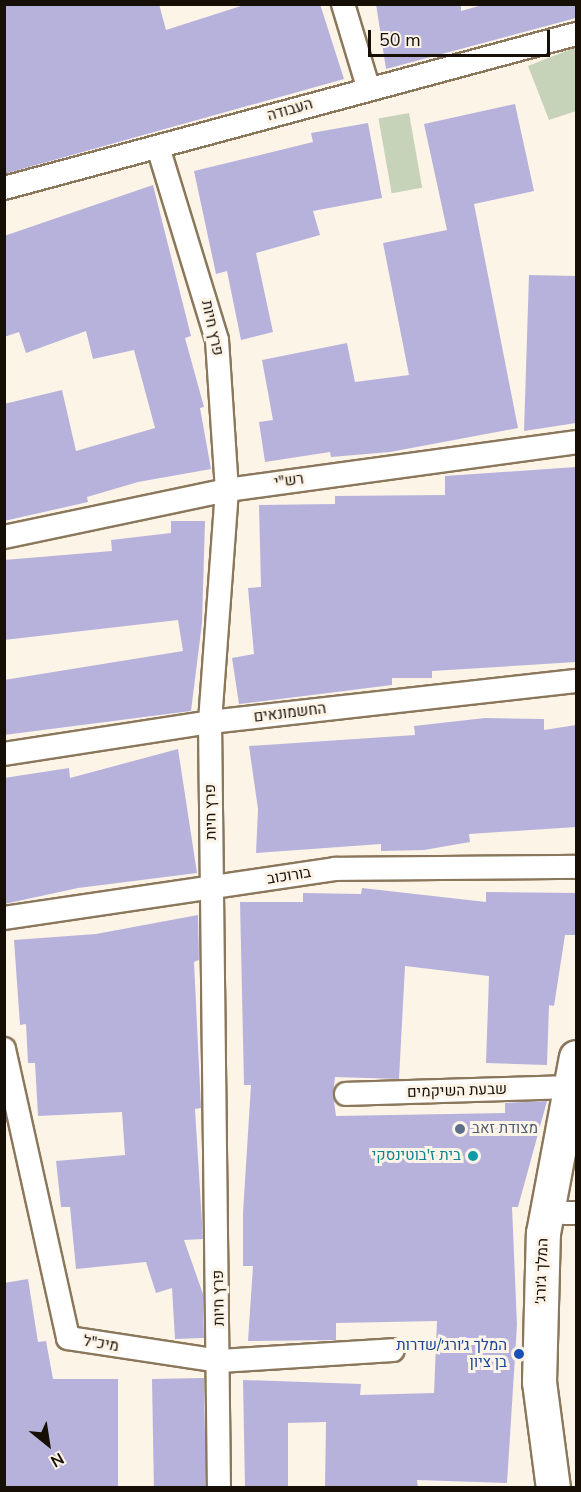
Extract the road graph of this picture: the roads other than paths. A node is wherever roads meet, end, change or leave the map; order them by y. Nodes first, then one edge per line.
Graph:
1 (343, 4) edge
2 (576, 34) edge
3 (368, 87) junction
4 (158, 147) junction
5 (4, 188) edge
6 (576, 442) edge
7 (227, 490) junction
8 (4, 537) edge
9 (576, 681) edge
10 (210, 722) junction
11 (4, 754) edge
12 (576, 867) edge
13 (212, 888) junction
14 (4, 918) edge
15 (4, 1049) edge
16 (573, 1072) edge
17 (346, 1094) dead end
18 (393, 1350) dead end
19 (220, 1361) junction
20 (219, 1488) edge
21 (554, 1488) edge

1 - 3 street
2 - 3 street, העבודה
3 - 4 street, העבודה
4 - 5 street, העבודה
4 - 7 street, פרץ חיות
6 - 7 street, רש"י
7 - 8 street, רש"י
7 - 10 street, פרץ חיות
9 - 10 street, החשמונאים
10 - 11 street, החשמונאים
10 - 13 street, פרץ חיות
12 - 13 street, בורוכוב
13 - 14 street, בורוכוב
13 - 19 street, פרץ חיות
15 - 19 street, מיכ"ל
16 - 17 street, שבעת השיקמים
16 - 21 street, המלך ג׳ורג׳
18 - 19 street, מיכ"ל
19 - 20 street, פרץ חיות

